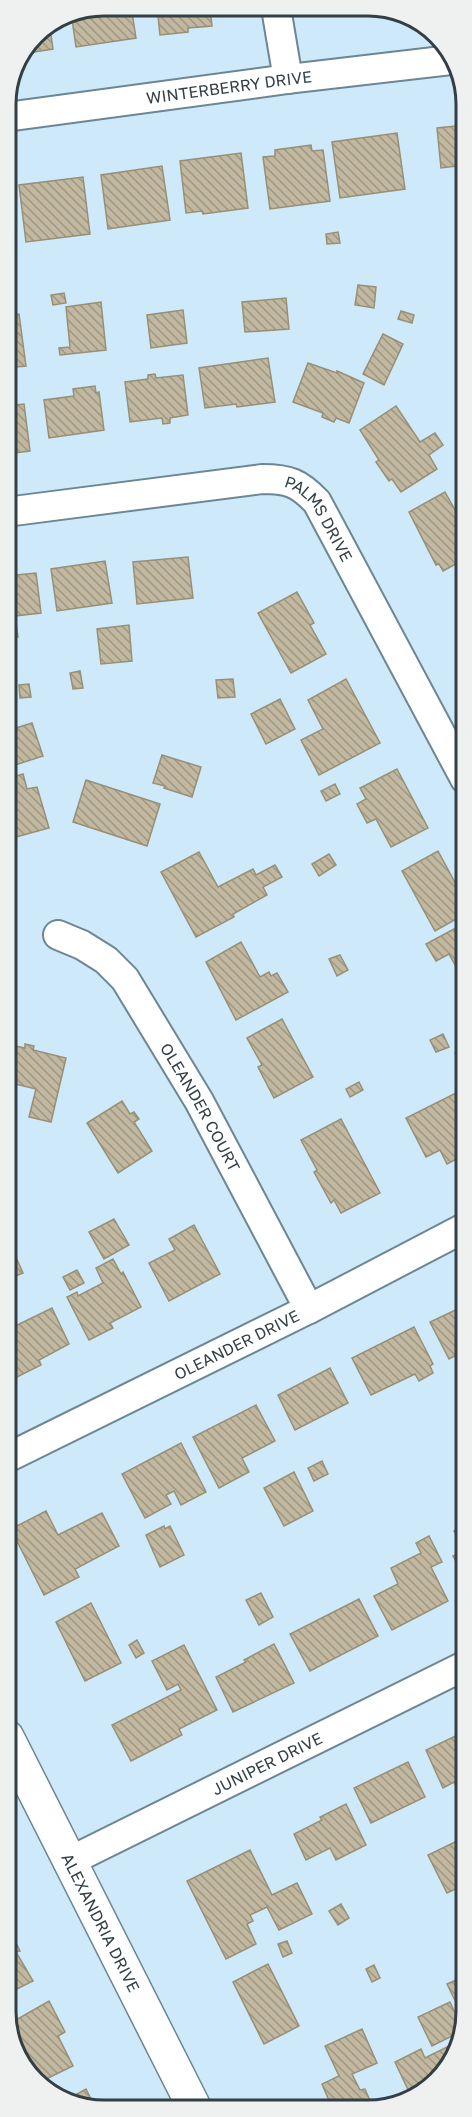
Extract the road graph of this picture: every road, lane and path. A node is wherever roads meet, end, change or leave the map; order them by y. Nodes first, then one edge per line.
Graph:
1 (277, 16) edge
2 (444, 61) edge
3 (288, 79) junction
4 (17, 116) edge
5 (17, 511) edge
6 (456, 761) edge
7 (58, 935) dead end
8 (455, 1233) edge
9 (309, 1309) junction
10 (16, 1453) edge
11 (455, 1670) edge
12 (16, 1756) edge
13 (68, 1862) junction
14 (190, 2100) edge

1 - 3 street
2 - 3 street, WINTERBERRY DRIVE
3 - 4 street, WINTERBERRY DRIVE
5 - 6 street, PALMS DRIVE
7 - 9 street, OLEANDER COURT
8 - 9 street, OLEANDER DRIVE
9 - 10 street, OLEANDER DRIVE
11 - 13 street, JUNIPER DRIVE
12 - 13 street, ALEXANDRIA DRIVE
13 - 14 street, ALEXANDRIA DRIVE

